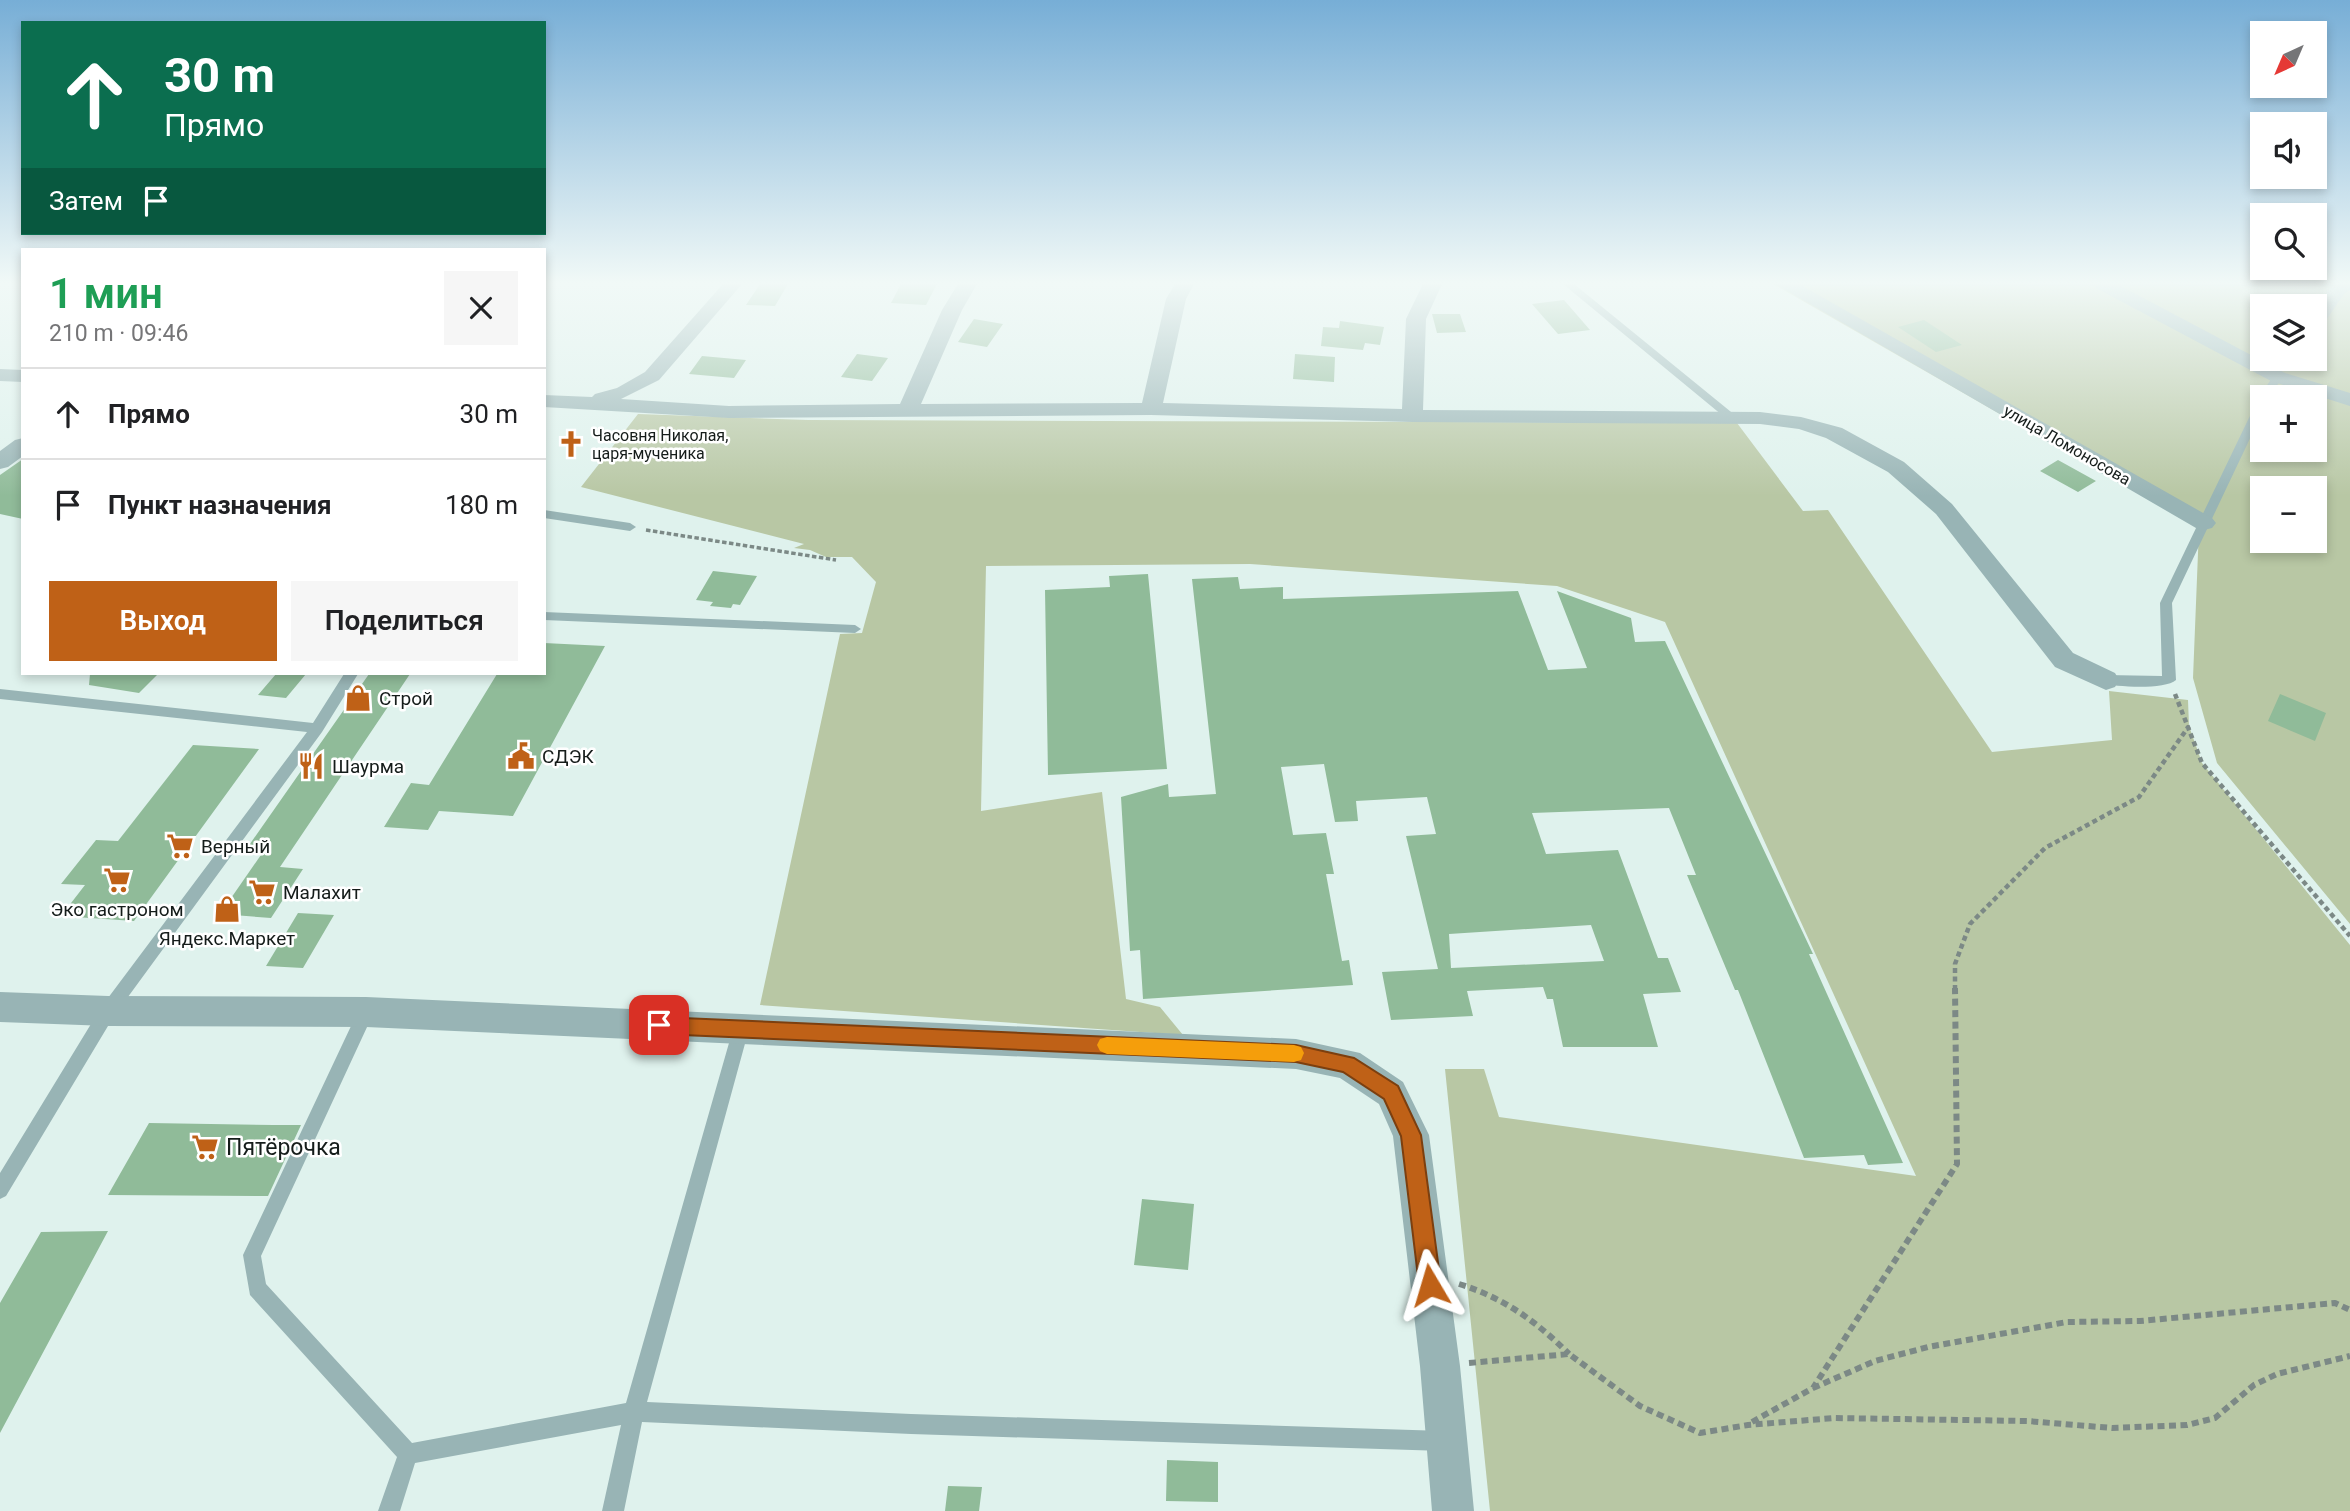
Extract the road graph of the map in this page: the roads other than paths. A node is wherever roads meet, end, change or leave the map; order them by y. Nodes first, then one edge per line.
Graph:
1 (671, 355) edge
2 (932, 355) edge
3 (1164, 355) edge
4 (1415, 355) edge
5 (1655, 355) edge
6 (1909, 355) edge
7 (2236, 355) edge
8 (2282, 371) edge
9 (0, 375) edge
10 (21, 376) edge
11 (2278, 377) junction
12 (2272, 385) edge
13 (2350, 400) edge
14 (546, 401) edge
15 (586, 402) junction
16 (1151, 409) junction
17 (907, 412) junction
18 (1412, 416) junction
19 (1732, 418) junction
20 (2250, 426) edge
21 (21, 446) edge
22 (0, 462) edge
23 (546, 513) edge
24 (2204, 523) junction
25 (630, 527) road end
26 (546, 616) edge
27 (855, 629) dead end
28 (350, 675) edge
29 (2106, 680) joint
30 (0, 694) edge
31 (317, 728) junction
32 (108, 1011) junction
33 (366, 1012) junction
34 (3, 1013) edge
35 (741, 1029) junction
36 (0, 1190) edge
37 (634, 1412) junction
38 (1445, 1441) junction
39 (408, 1454) junction
40 (389, 1511) edge
41 (613, 1511) edge
42 (1453, 1511) edge

1 - 15 street
2 - 17 street
3 - 16 street
4 - 18 street
5 - 19 lane
6 - 24 street, улица Ломоносова
7 - 11 street
8 - 11 street
9 - 10 street
11 - 12 lane
11 - 13 street
14 - 15 street
15 - 17 street
16 - 17 street
16 - 18 street
18 - 19 street
19 - 29 street
20 - 24 lane
21 - 22 street
23 - 25 lane
24 - 29 lane
26 - 27 lane
28 - 31 lane
30 - 31 lane
31 - 32 lane
32 - 33 street
32 - 34 street
32 - 36 lane
33 - 35 street
33 - 39 lane
35 - 37 lane
35 - 38 street
37 - 38 lane
37 - 39 lane
37 - 41 lane
38 - 42 street
39 - 40 lane

